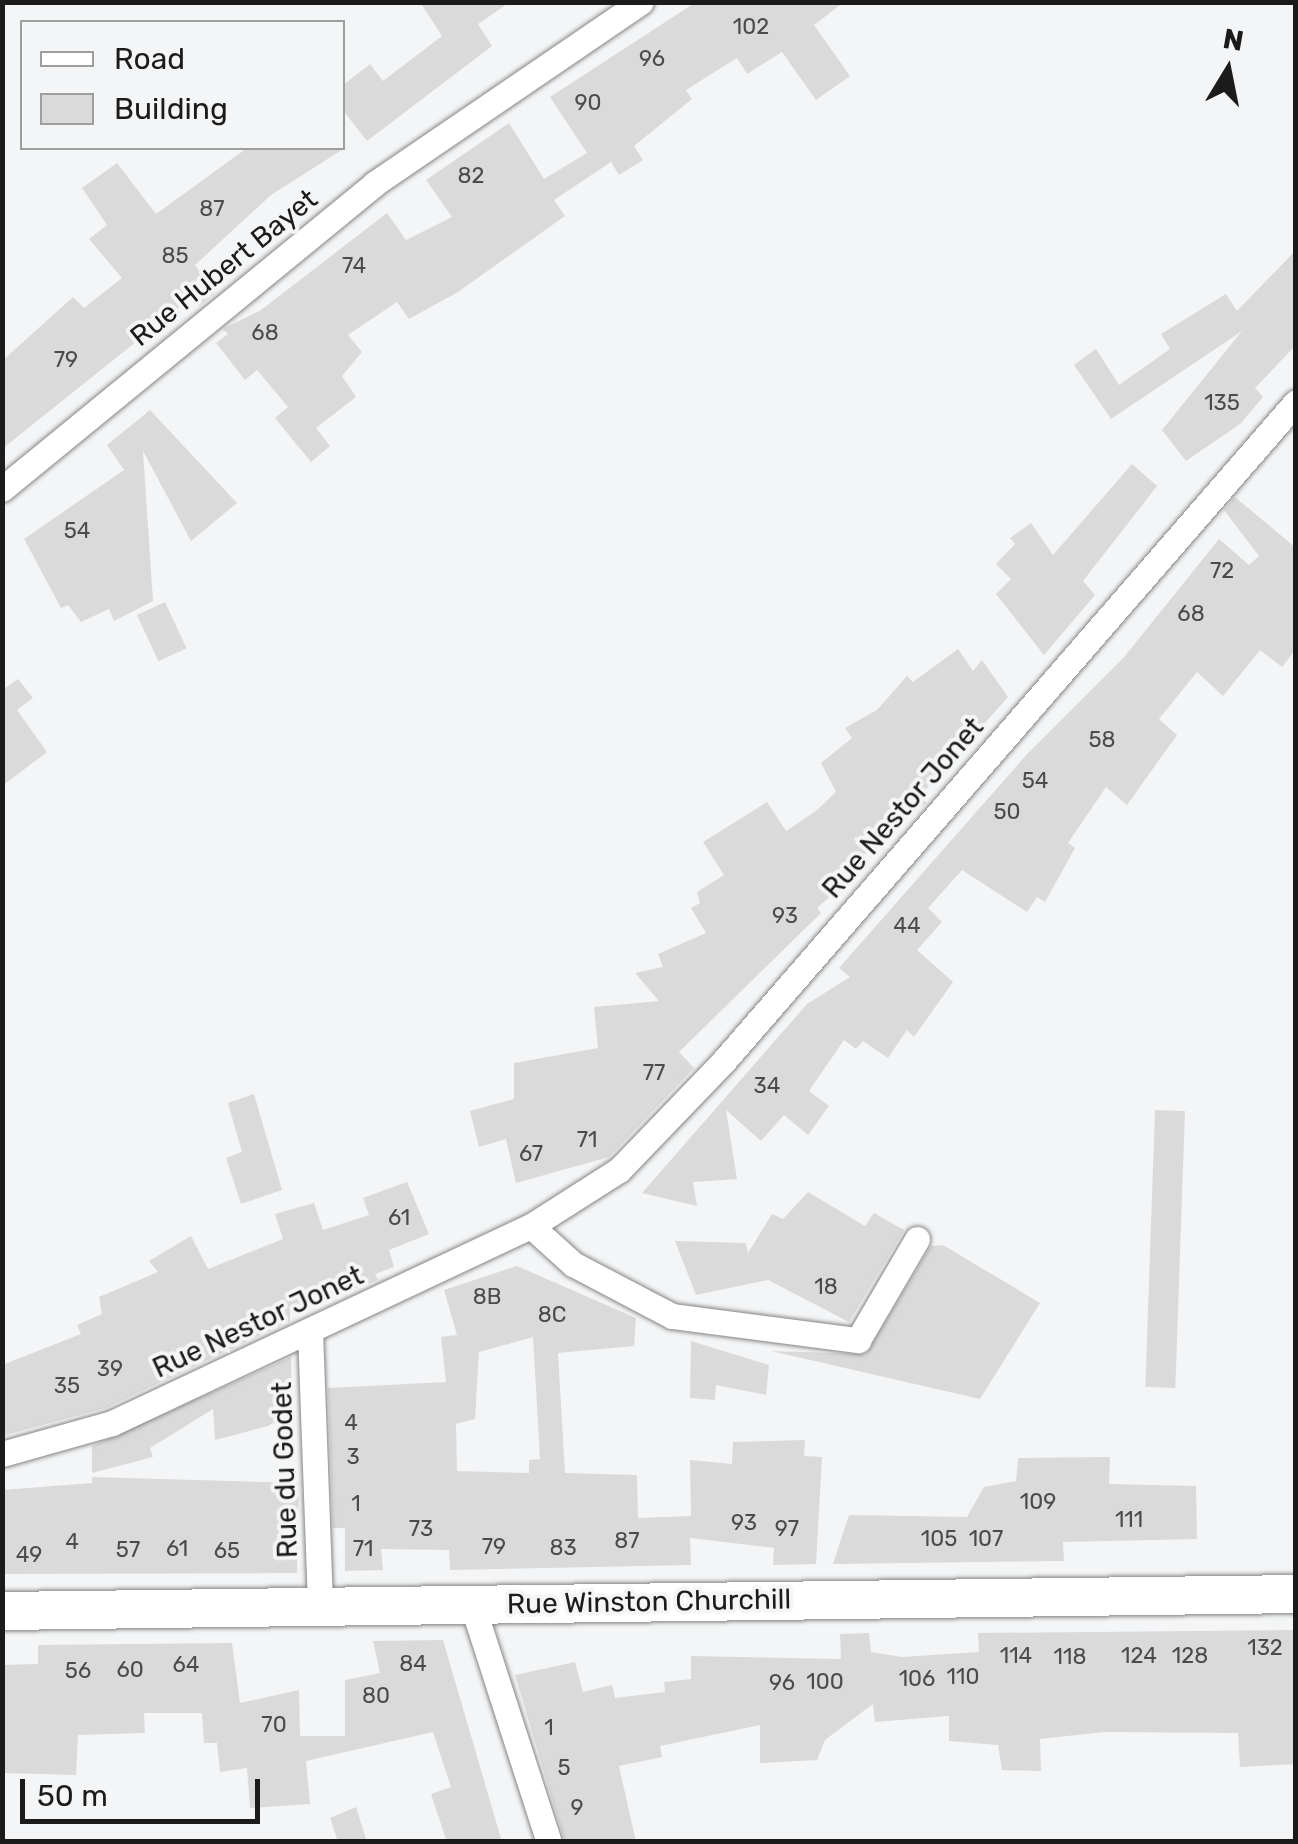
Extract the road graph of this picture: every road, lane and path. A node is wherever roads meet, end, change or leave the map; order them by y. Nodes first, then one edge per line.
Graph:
1 (641, 2) edge
2 (1296, 402) edge
3 (2, 489) edge
4 (532, 1226) junction
5 (917, 1239) dead end
6 (310, 1331) junction
7 (2, 1454) edge
8 (1296, 1594) edge
9 (472, 1604) junction
10 (320, 1606) junction
11 (2, 1610) edge
12 (548, 1842) edge

1 - 3 street, Rue Hubert Bayet
2 - 4 street, Rue Nestor Jonet
4 - 5 street
4 - 6 street, Rue Nestor Jonet
6 - 7 street, Rue Nestor Jonet
6 - 10 street, Rue du Godet
8 - 9 main road, Rue Winston Churchill
9 - 10 main road, Rue Winston Churchill
9 - 12 street
10 - 11 main road, Rue Winston Churchill

